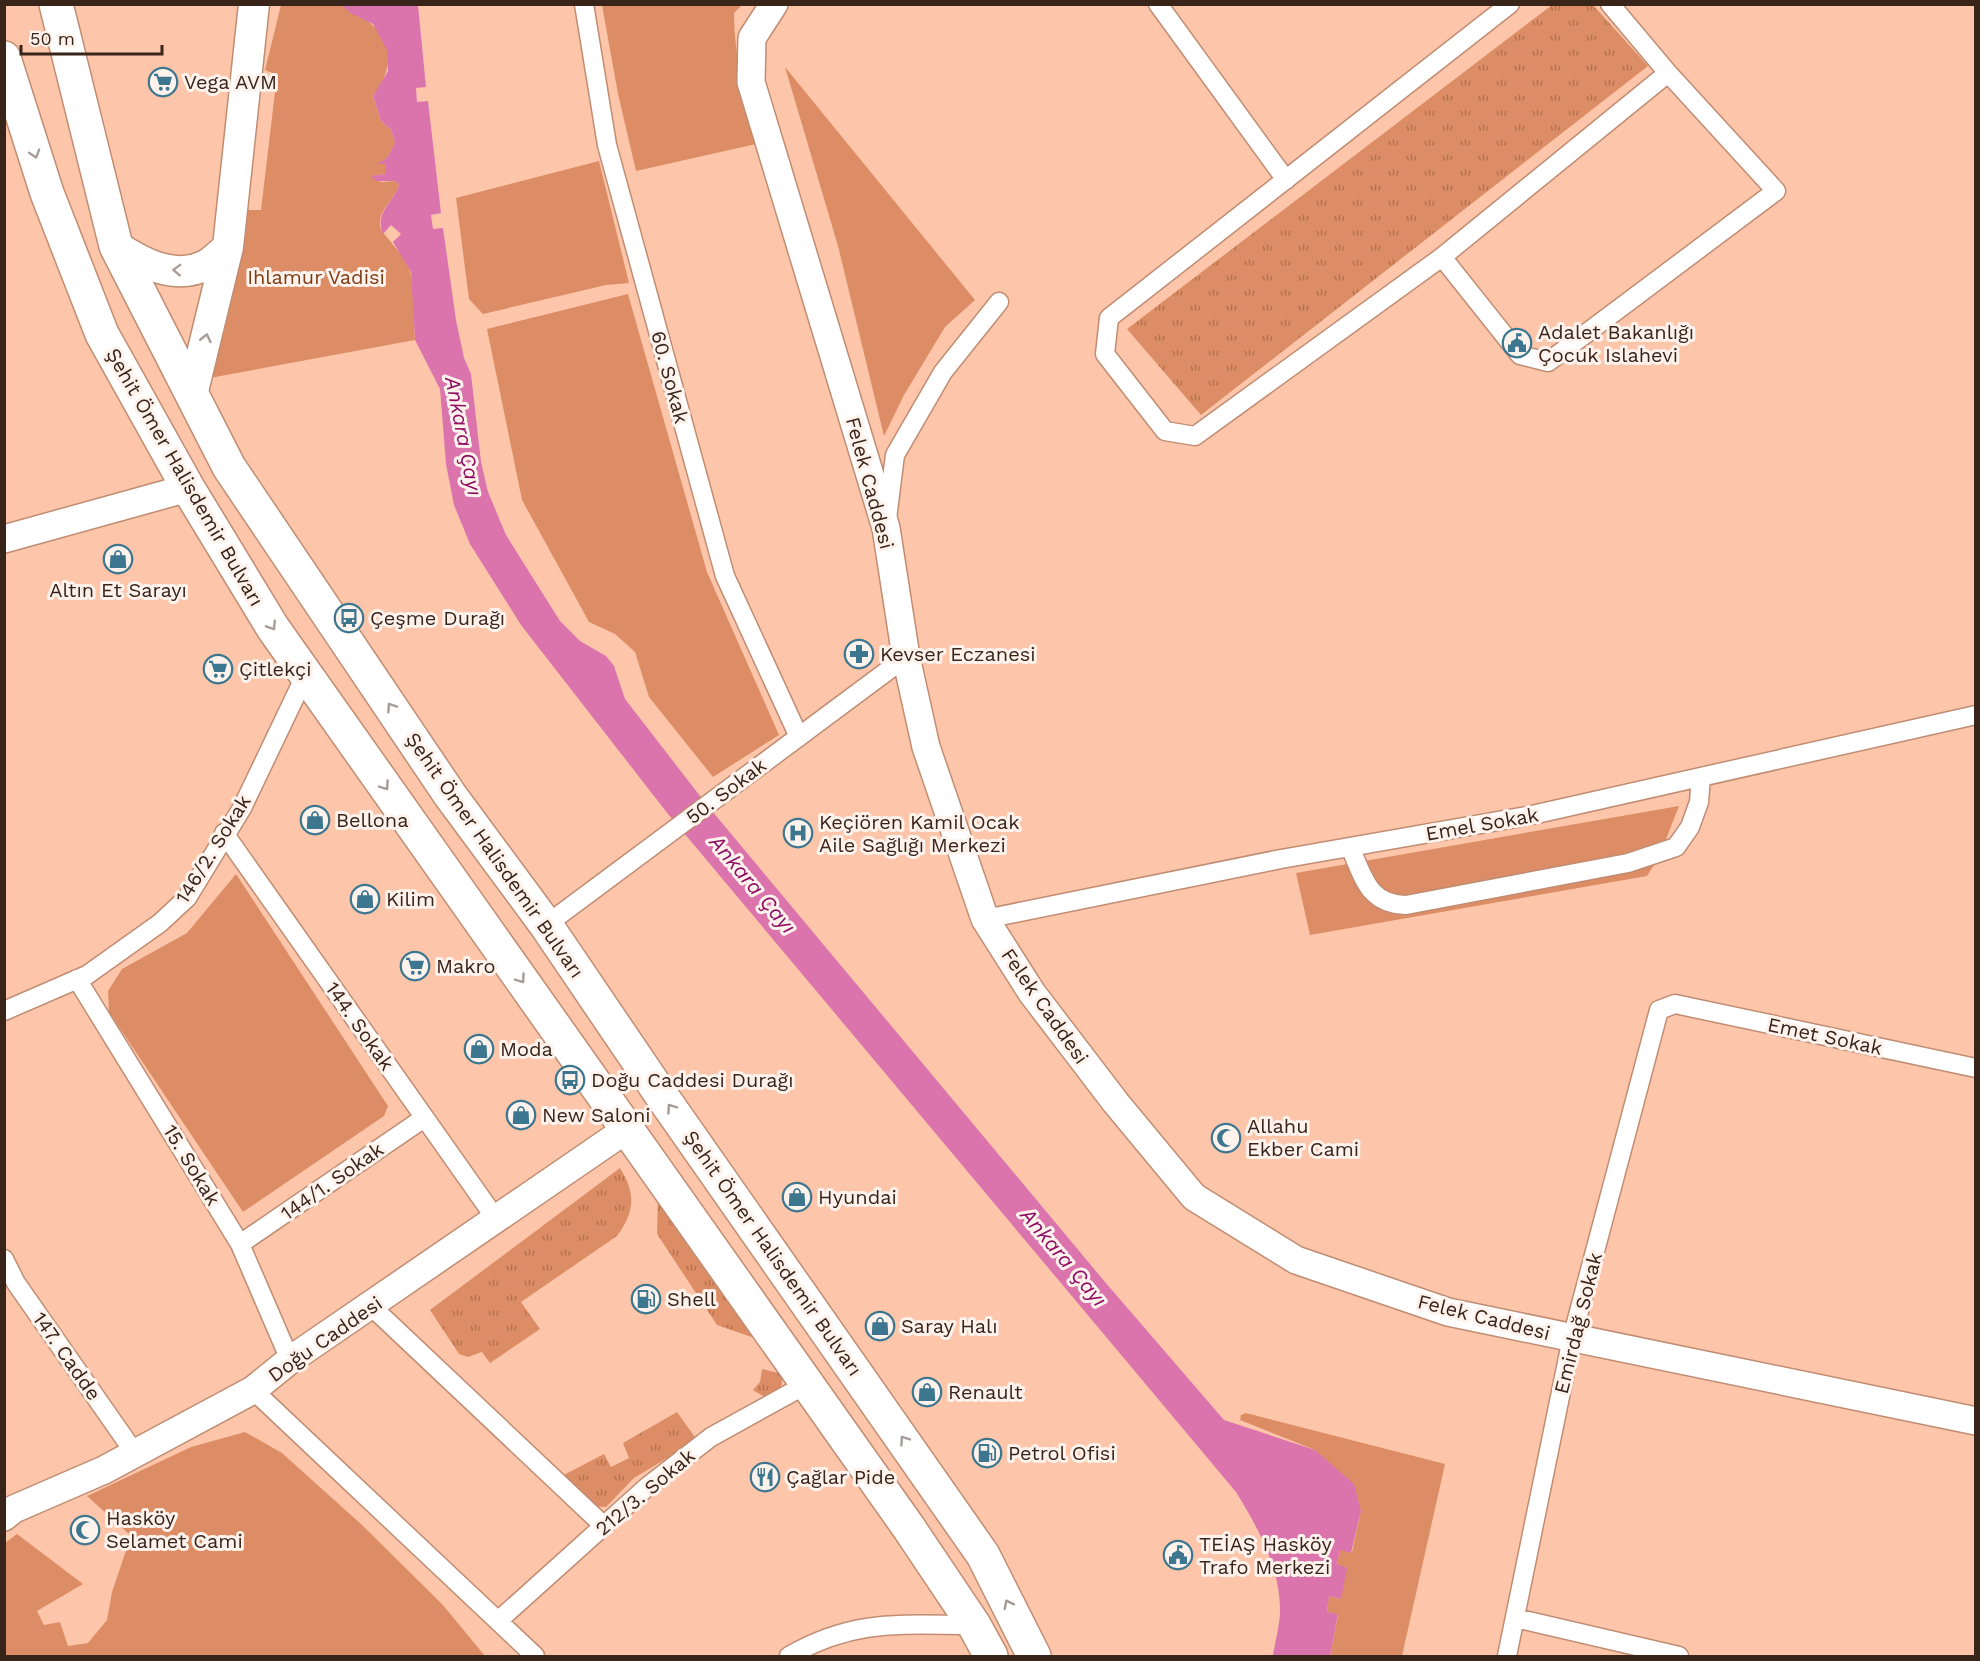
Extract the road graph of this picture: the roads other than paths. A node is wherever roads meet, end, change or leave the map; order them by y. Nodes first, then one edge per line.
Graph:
1 (56, 4) edge
2 (254, 4) edge
3 (584, 4) edge
4 (1158, 4) edge
5 (1510, 4) edge
6 (1610, 4) edge
7 (770, 6) edge
8 (4, 58) edge
9 (1668, 73) junction
10 (14, 118) edge
11 (1286, 180) junction
12 (116, 246) junction
13 (228, 246) junction
14 (1442, 257) junction
15 (999, 302) dead end
16 (192, 395) junction
17 (188, 488) junction
18 (886, 528) junction
19 (4, 539) edge
20 (906, 657) junction
21 (306, 674) junction
22 (1976, 716) edge
23 (799, 737) junction
24 (1701, 777) junction
25 (224, 833) junction
26 (1350, 847) junction
27 (985, 919) junction
28 (546, 925) junction
29 (77, 979) junction
30 (1675, 1004) joint
31 (4, 1011) edge
32 (1976, 1068) edge
33 (424, 1118) junction
34 (627, 1129) junction
35 (496, 1219) junction
36 (240, 1244) junction
37 (4, 1259) edge
38 (10, 1285) edge
39 (371, 1306) junction
40 (1572, 1338) junction
41 (290, 1360) junction
42 (807, 1384) junction
43 (254, 1390) junction
44 (1976, 1421) edge
45 (134, 1452) junction
46 (4, 1517) edge
47 (604, 1526) junction
48 (1515, 1618) junction
49 (498, 1621) junction
50 (974, 1625) junction
51 (535, 1656) edge
52 (789, 1656) edge
53 (991, 1656) edge
54 (1034, 1656) edge
55 (1507, 1656) edge
56 (1679, 1656) edge

1 - 12 highway, Şehit Ömer Halisdemir Bulvarı
2 - 13 main road
3 - 23 street, 60. Sokak
4 - 11 street
5 - 11 street
6 - 9 street
7 - 18 street, Felek Caddesi
8 - 10 highway, Şehit Ömer Halisdemir Bulvarı
9 - 14 street
9 - 14 street
10 -> 17 highway, Şehit Ömer Halisdemir Bulvarı
11 - 14 street
13 -> 12 main road
12 - 16 highway, Şehit Ömer Halisdemir Bulvarı
16 -> 13 main road
15 - 18 street
28 -> 16 highway, Şehit Ömer Halisdemir Bulvarı
17 - 19 street
17 -> 21 highway, Şehit Ömer Halisdemir Bulvarı
18 - 20 street, Felek Caddesi
20 - 23 street, 50. Sokak
20 - 27 street, Felek Caddesi
21 - 25 street, 146/2. Sokak
21 -> 34 highway, Şehit Ömer Halisdemir Bulvarı
22 - 24 street, Emel Sokak
23 - 28 street, 50. Sokak
24 - 26 street, Emel Sokak
24 - 26 street
25 - 29 street, 146/2. Sokak
25 - 33 street, 144. Sokak
26 - 27 street, Emel Sokak
27 - 40 street, Felek Caddesi
54 -> 28 highway, Şehit Ömer Halisdemir Bulvarı
29 - 31 street, 146/2. Sokak
29 - 36 street, 15. Sokak
30 - 32 street, Emet Sokak
30 - 40 street, Emirdağ Sokak
33 - 35 street, 144. Sokak
33 - 36 street, 144/1. Sokak
34 - 35 street, Doğu Caddesi
34 - 42 highway, Şehit Ömer Halisdemir Bulvarı
35 - 39 street, Doğu Caddesi
36 - 41 street, 15. Sokak
37 - 38 street, 147. Cadde
38 - 45 street, 147. Cadde
39 - 41 street, Doğu Caddesi
39 - 47 street
40 - 44 street, Felek Caddesi
40 - 48 street, Emirdağ Sokak
41 - 43 street, Doğu Caddesi
42 - 47 street, 212/3. Sokak
42 - 50 highway, Şehit Ömer Halisdemir Bulvarı
43 - 45 street, Doğu Caddesi
43 - 49 street
45 - 46 street, Doğu Caddesi
47 - 49 street, 212/3. Sokak
48 - 55 street, Emirdağ Sokak
48 - 56 street
49 - 51 street
50 - 52 street
50 - 53 highway, Şehit Ömer Halisdemir Bulvarı

